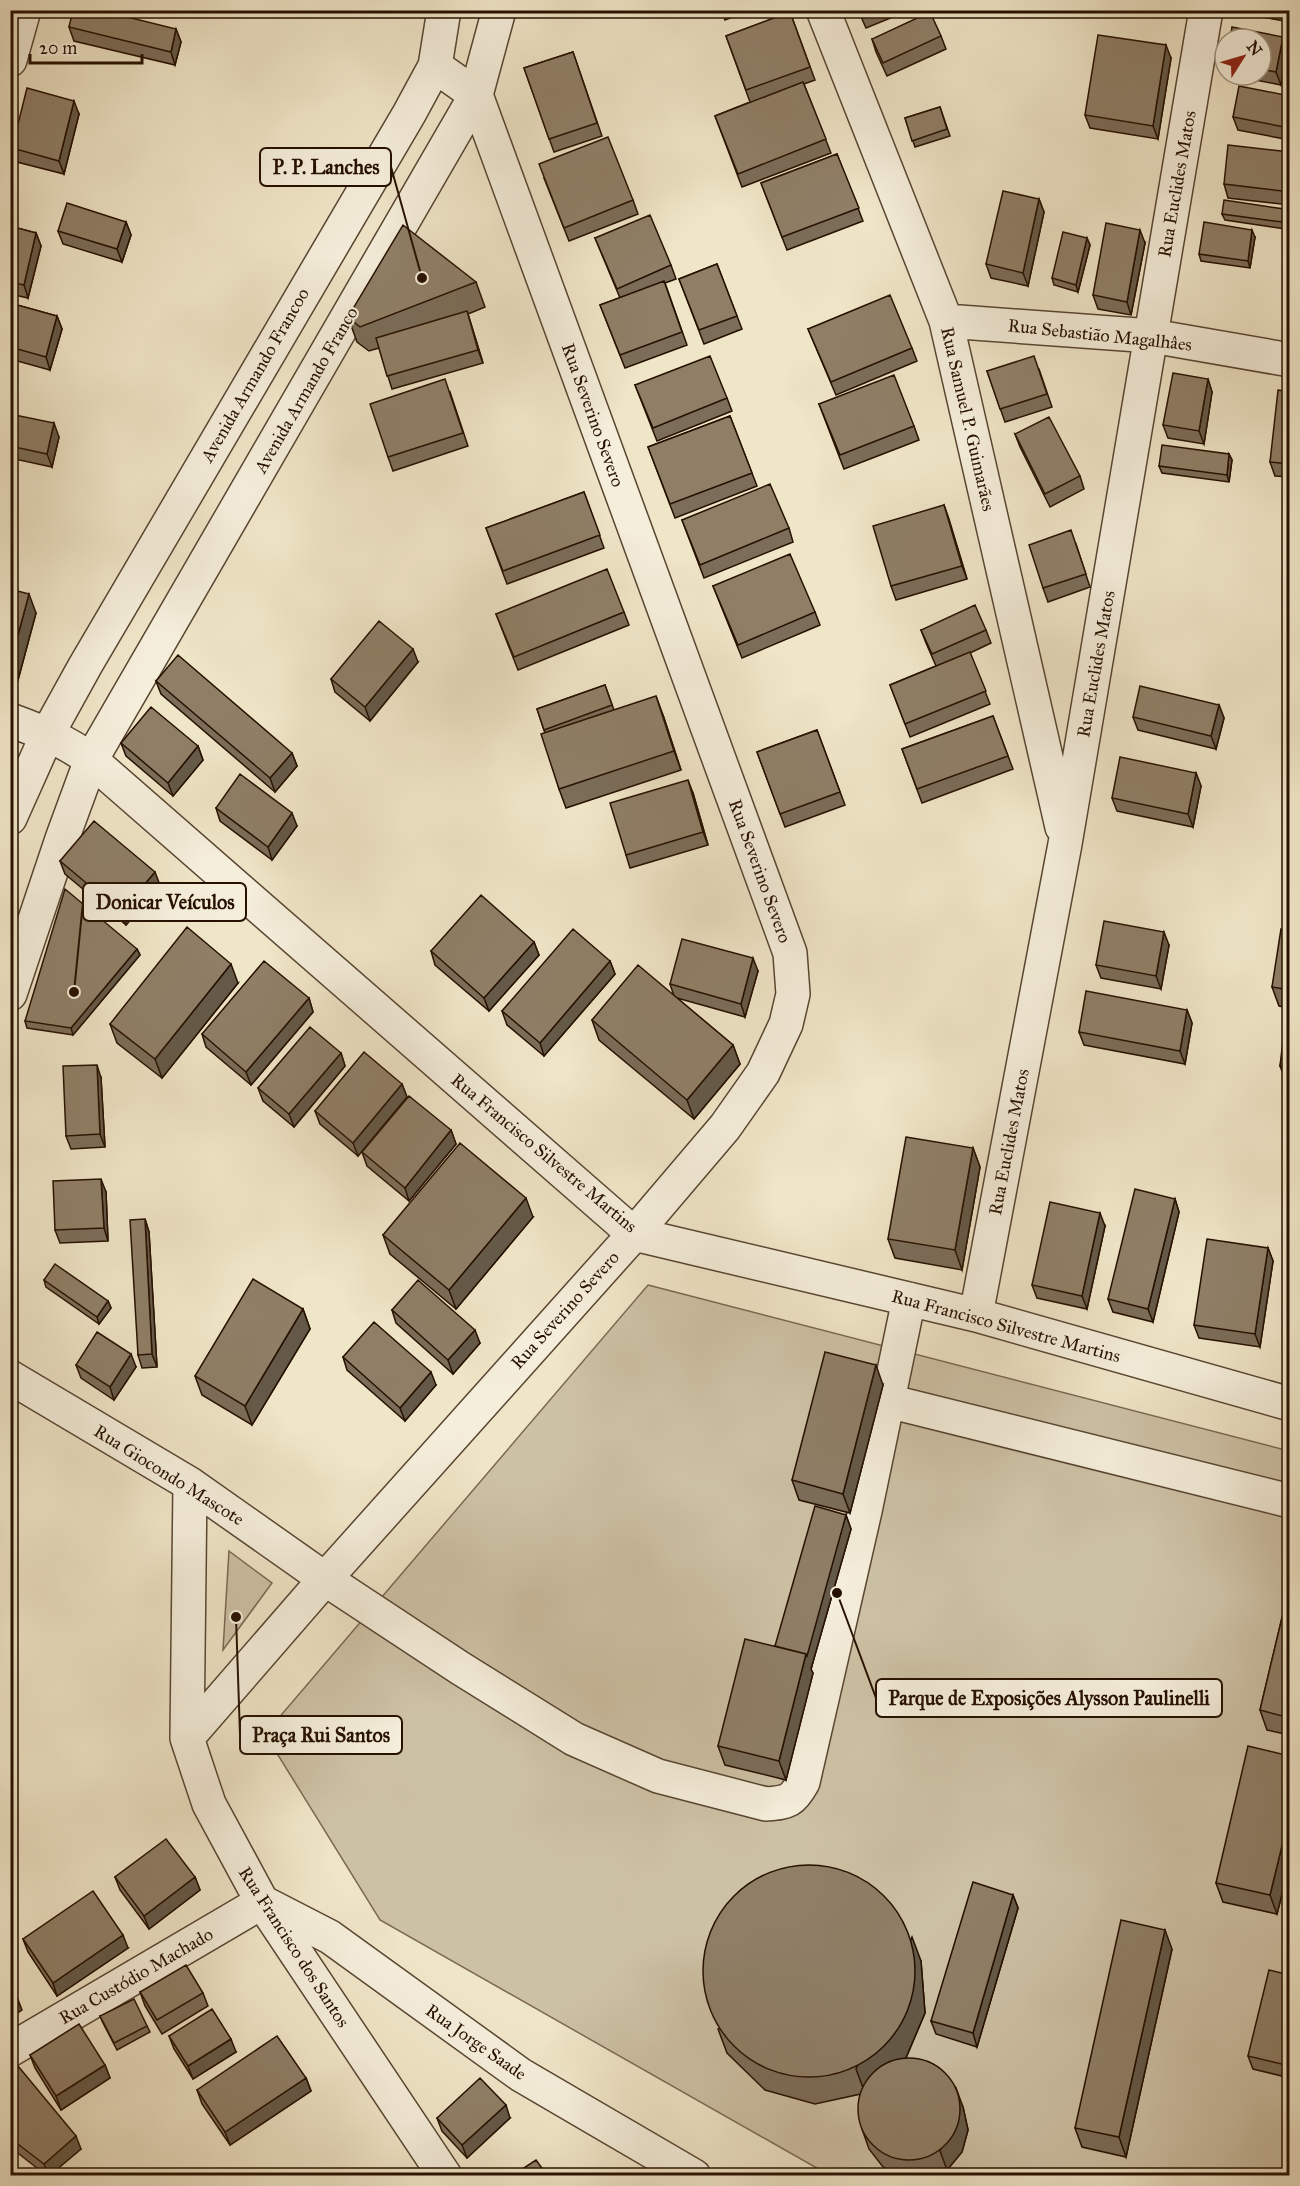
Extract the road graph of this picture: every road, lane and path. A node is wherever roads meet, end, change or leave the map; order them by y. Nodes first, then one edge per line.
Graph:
1 (24, 10) edge
2 (444, 10) edge
3 (499, 10) edge
4 (823, 10) edge
5 (1206, 10) edge
6 (10, 60) edge
7 (435, 66) junction
8 (476, 95) junction
9 (946, 321) junction
10 (1152, 336) junction
11 (1290, 360) edge
12 (195, 478) junction
13 (239, 506) junction
14 (10, 720) edge
15 (48, 733) junction
16 (91, 760) junction
17 (10, 818) edge
18 (1065, 844) junction
19 (10, 994) edge
20 (634, 1234) junction
21 (909, 1299) junction
22 (976, 1315) junction
23 (10, 1377) edge
24 (888, 1401) junction
25 (1290, 1404) edge
26 (190, 1484) junction
27 (1290, 1501) edge
28 (325, 1579) junction
29 (187, 1738) junction
30 (262, 1902) junction
31 (10, 2050) edge
32 (445, 2175) edge
33 (694, 2175) edge

1 - 6 street
2 - 7 street, Avenida Armando Francoo
3 - 8 street, Avenida Armando Franco
4 - 9 street, Rua Samuel P. Guimarães
5 - 10 street, Rua Euclides Matos
7 - 8 street
7 - 12 street, Avenida Armando Francoo
8 - 13 street, Avenida Armando Franco
8 - 20 street, Rua Severino Severo
9 - 10 street, Rua Sebastião Magalhâes
9 - 18 street, Rua Samuel P. Guimarães
10 - 11 street, Rua Sebastião Magalhâes
10 - 18 street, Rua Euclides Matos
12 - 13 street
12 - 15 street, Avenida Armando Francoo
13 - 16 street, Avenida Armando Franco
14 - 15 street, Rua Francisco Silvestre Martins
15 - 16 street, Rua Francisco Silvestre Martins
15 - 17 street, Avenida Armando Francoo
16 - 19 street, Avenida Armando Franco
16 - 20 street, Rua Francisco Silvestre Martins
18 - 22 street, Rua Euclides Matos
20 - 21 street, Rua Francisco Silvestre Martins
20 - 28 street, Rua Severino Severo
21 - 22 street, Rua Francisco Silvestre Martins
21 - 24 street, Rua Giocondo Mascote
22 - 25 street, Rua Francisco Silvestre Martins
23 - 26 street, Rua Giocondo Mascote
24 - 27 street
24 - 28 street, Rua Giocondo Mascote
26 - 28 street, Rua Giocondo Mascote
26 - 29 street, Rua Francisco dos Santos
28 - 29 street, Rua Severino Severo
29 - 30 street, Rua Francisco dos Santos
30 - 31 street, Rua Custódio Machado
30 - 32 street, Rua Francisco dos Santos
30 - 33 street, Rua Jorge Saade

